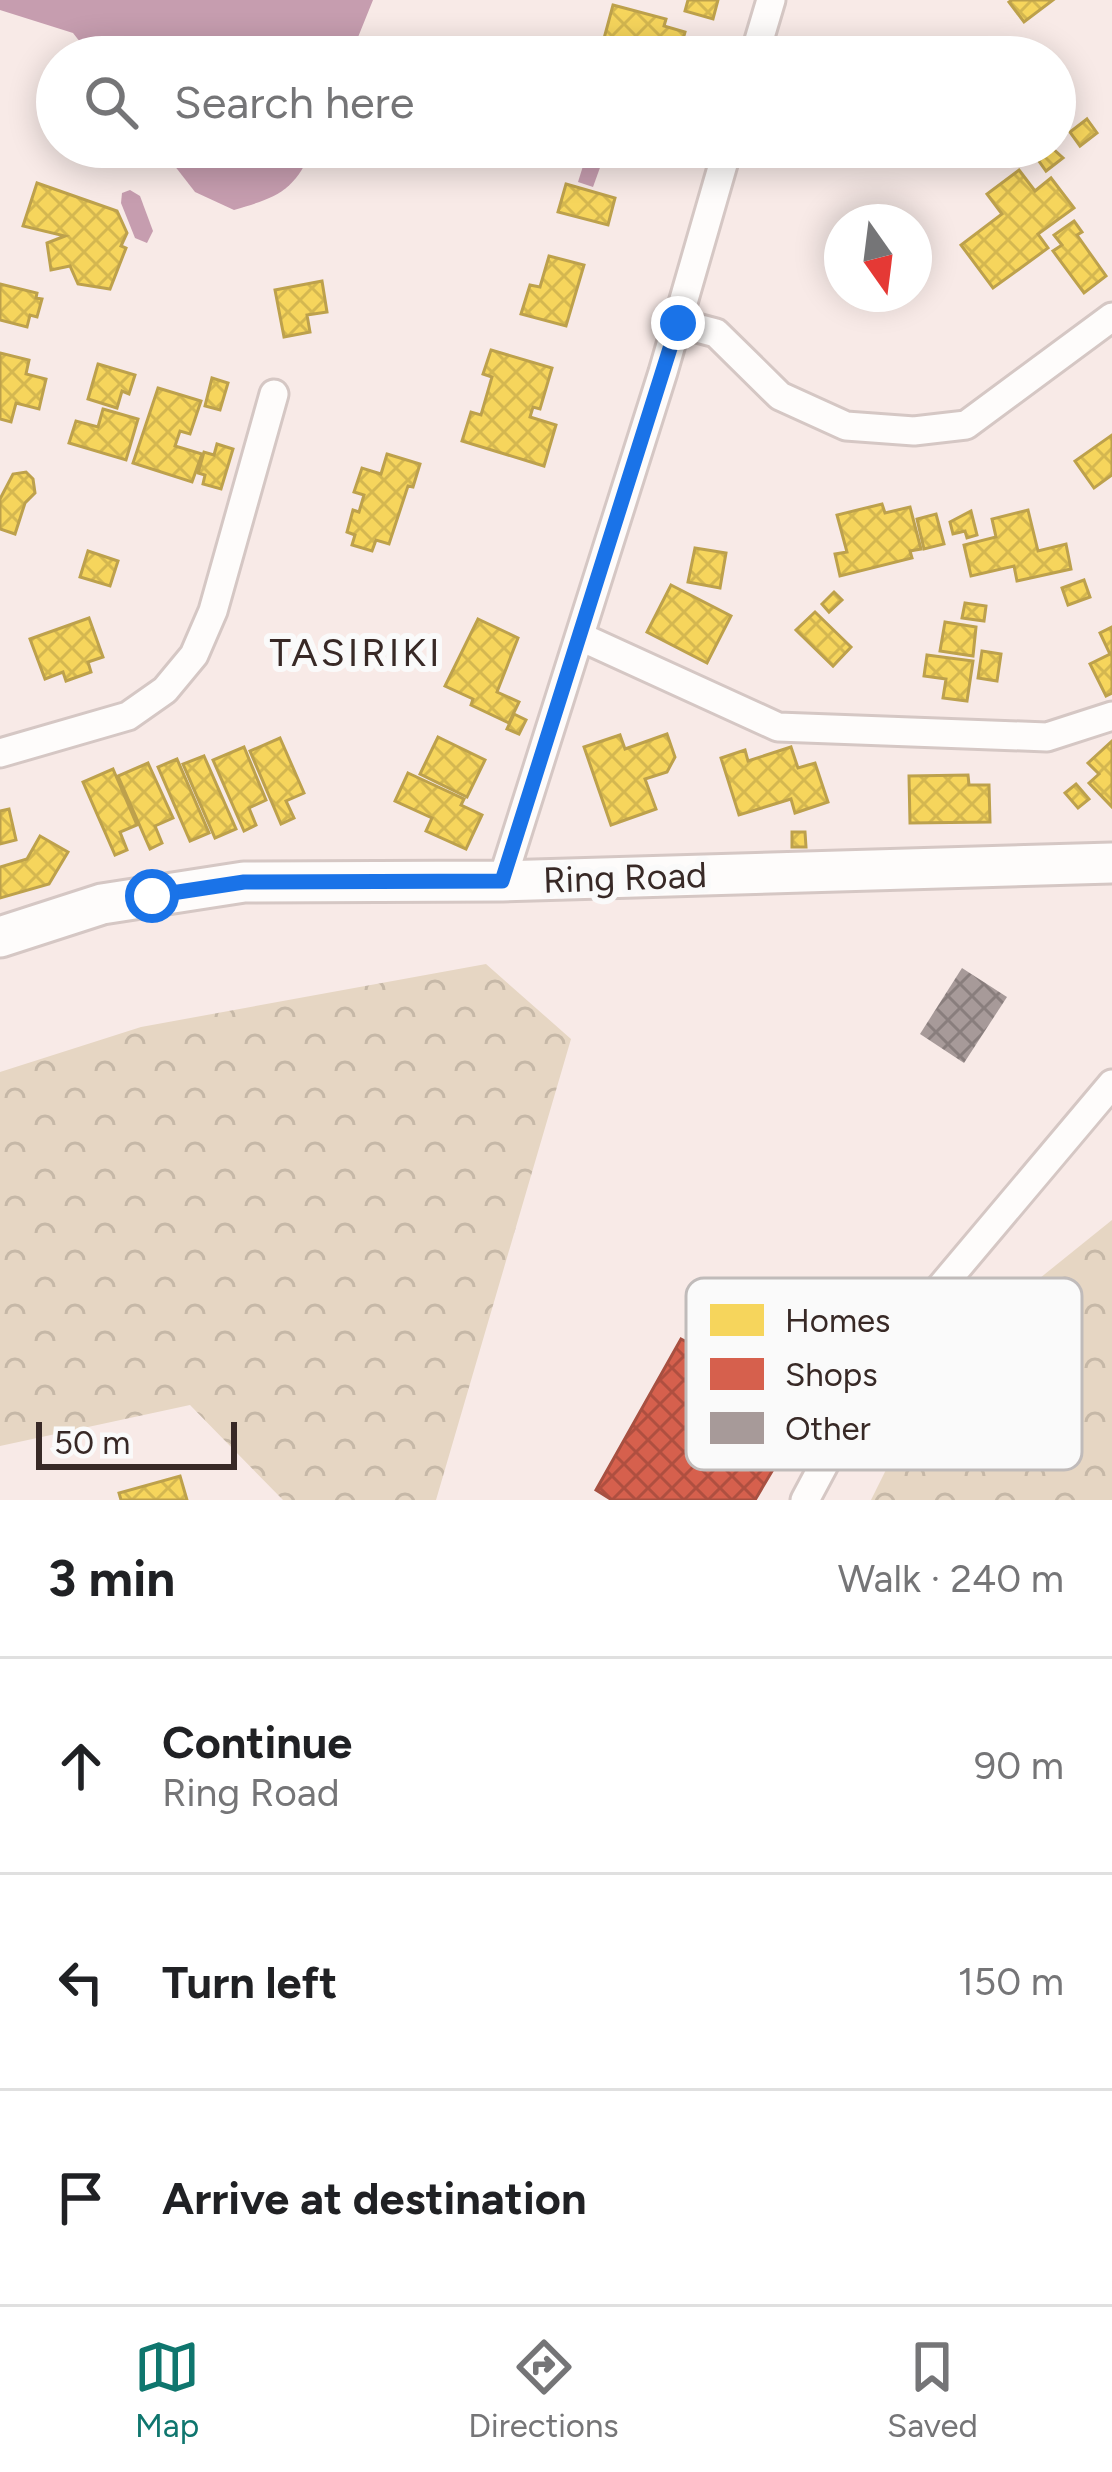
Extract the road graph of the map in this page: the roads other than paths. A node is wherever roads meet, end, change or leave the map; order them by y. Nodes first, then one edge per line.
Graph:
1 (771, 0) edge
2 (760, 36) edge
3 (722, 168) edge
4 (1112, 316) edge
5 (678, 323) junction
6 (274, 394) dead end
7 (581, 638) junction
8 (1112, 716) edge
9 (0, 753) edge
10 (1112, 863) edge
11 (502, 881) junction
12 (0, 937) edge
13 (1112, 1084) edge
14 (949, 1278) edge
15 (821, 1470) edge
16 (805, 1500) edge

1 - 2 street
3 - 5 street
4 - 5 street
5 - 7 street
6 - 9 street
7 - 8 street
7 - 11 street
10 - 11 main road, Ring Road
11 - 12 main road, Ring Road
13 - 14 street
15 - 16 street

